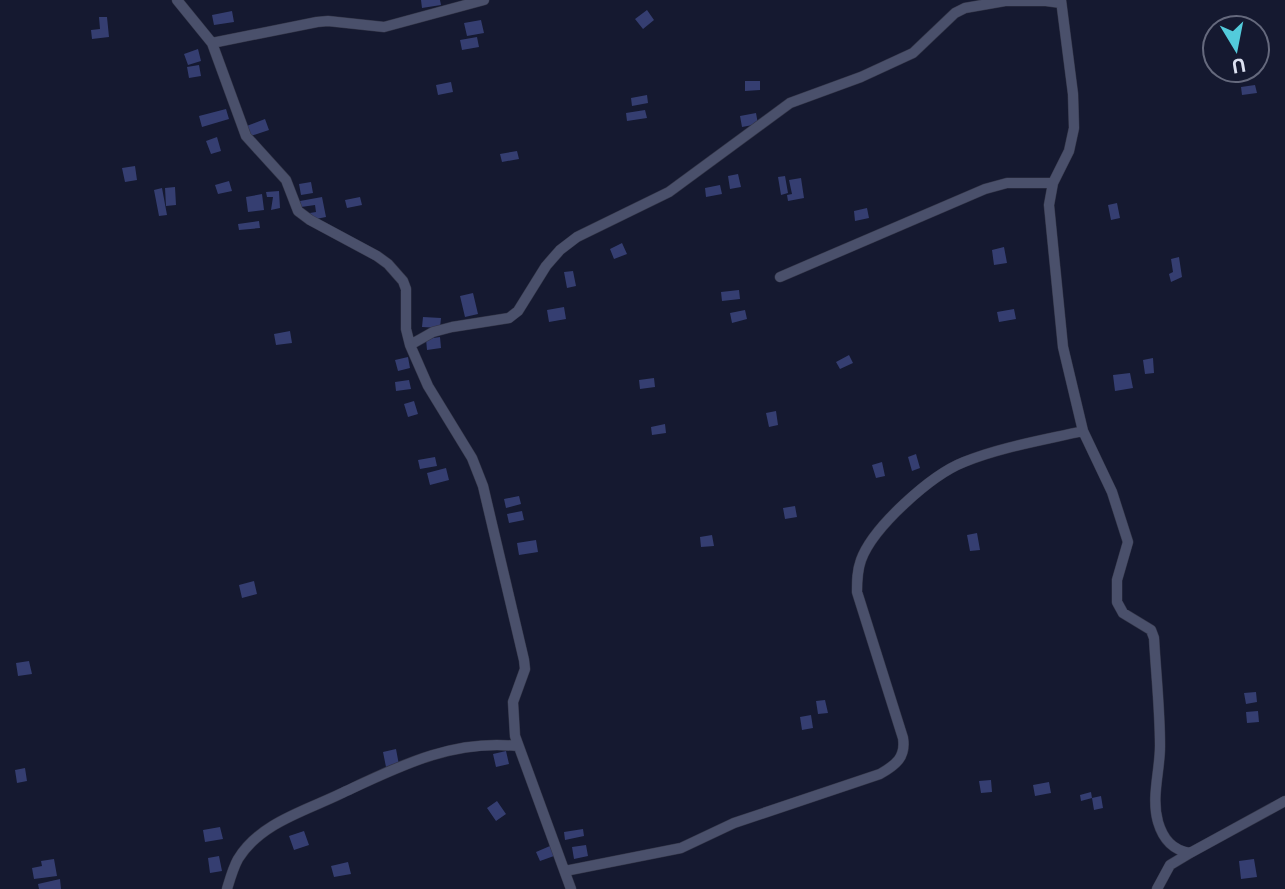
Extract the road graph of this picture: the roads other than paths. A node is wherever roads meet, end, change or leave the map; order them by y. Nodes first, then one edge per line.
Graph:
1 (177, 0) edge
2 (484, 0) edge
3 (1061, 2) edge
4 (212, 43) junction
5 (1054, 183) junction
6 (780, 277) dead end
7 (410, 345) junction
8 (1083, 431) junction
9 (517, 746) junction
10 (1285, 801) edge
11 (1190, 853) junction
12 (565, 871) junction
13 (227, 889) edge
14 (571, 889) edge
15 (1157, 889) edge

1 - 4 street
2 - 4 street
3 - 5 street
3 - 7 street
4 - 7 street
5 - 6 street
5 - 8 street
7 - 9 street
8 - 11 street
8 - 12 street
9 - 12 street
9 - 13 street
10 - 11 street
11 - 15 street
12 - 14 street

